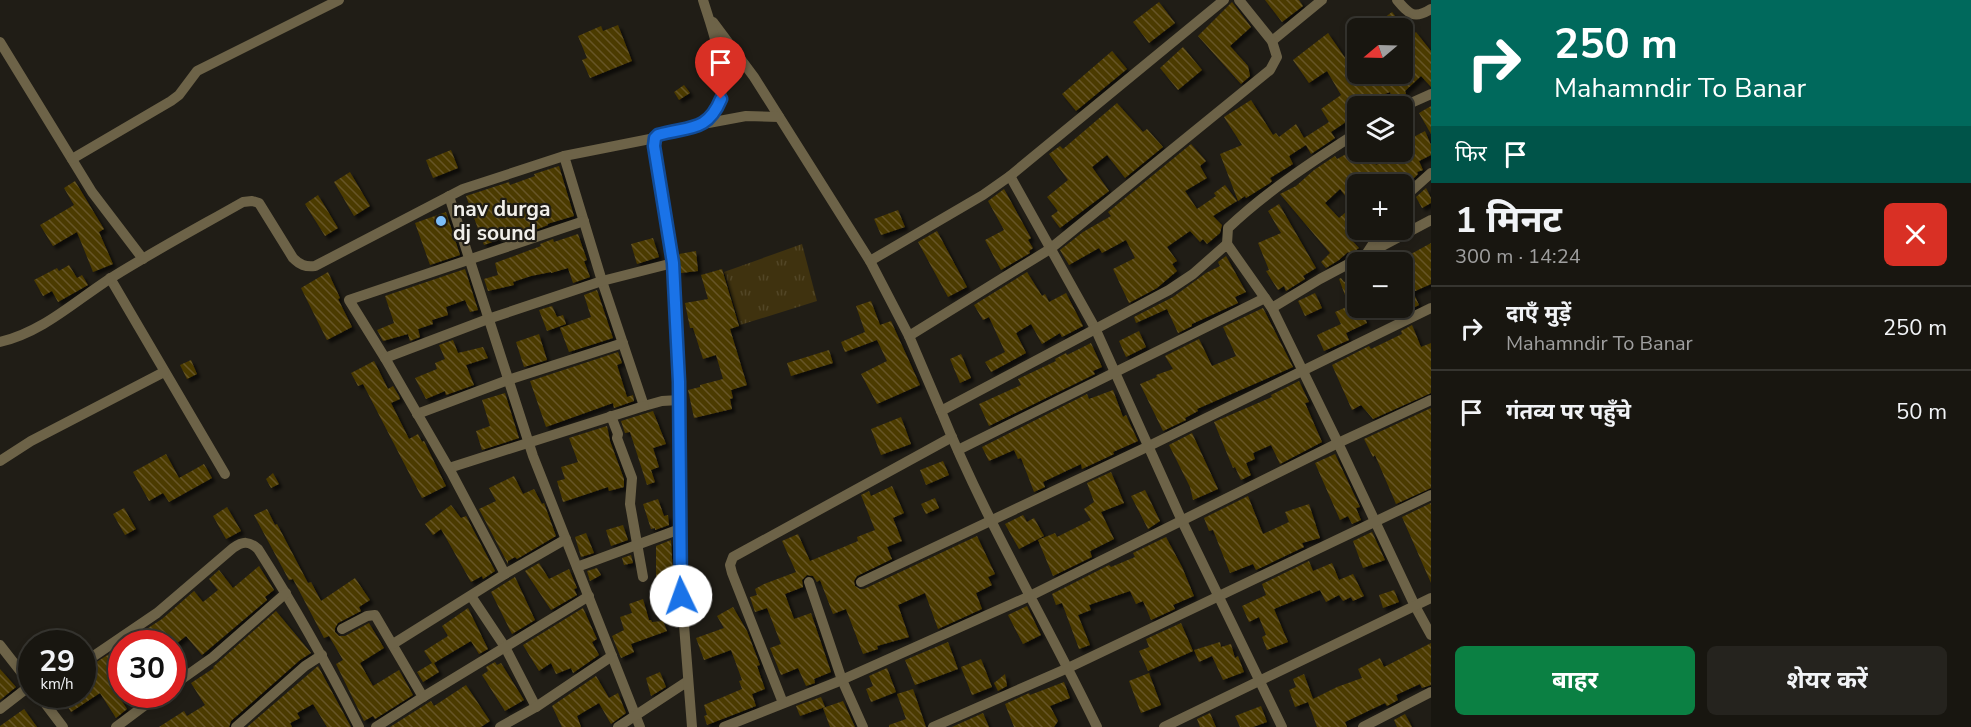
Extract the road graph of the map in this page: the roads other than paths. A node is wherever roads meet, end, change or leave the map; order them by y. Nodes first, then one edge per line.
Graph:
1 (339, 0) edge
2 (703, 0) edge
3 (1224, 0) edge
4 (1239, 0) edge
5 (1322, 0) edge
6 (1397, 0) edge
7 (1431, 9) edge
8 (707, 15) junction
9 (1272, 41) junction
10 (0, 42) edge
11 (1431, 94) edge
12 (1413, 102) edge
13 (779, 117) junction
14 (703, 124) junction
15 (655, 138) junction
16 (1347, 139) edge
17 (564, 156) junction
18 (72, 159) junction
19 (1431, 173) edge
20 (1010, 176) junction
21 (1413, 189) edge
22 (449, 196) junction
23 (1431, 220) edge
24 (584, 221) junction
25 (1227, 244) junction
26 (1050, 249) junction
27 (1371, 252) edge
28 (143, 259) junction
29 (469, 260) junction
30 (870, 261) junction
31 (673, 263) junction
32 (1347, 264) edge
33 (110, 278) junction
34 (602, 281) junction
35 (1269, 303) junction
36 (1431, 308) edge
37 (488, 319) junction
38 (1095, 328) junction
39 (909, 336) junction
40 (0, 342) edge
41 (623, 343) junction
42 (385, 358) junction
43 (1302, 371) junction
44 (164, 372) junction
45 (1114, 372) junction
46 (508, 380) junction
47 (679, 400) junction
48 (1431, 400) edge
49 (644, 405) junction
50 (942, 411) junction
51 (417, 414) junction
52 (611, 416) junction
53 (952, 437) junction
54 (528, 442) junction
55 (1338, 443) junction
56 (1149, 446) junction
57 (958, 450) junction
58 (0, 461) edge
59 (449, 468) junction
60 (225, 474) dead end
61 (1431, 495) edge
62 (992, 521) junction
63 (1182, 521) junction
64 (1375, 522) junction
65 (680, 530) junction
66 (566, 539) junction
67 (639, 544) junction
68 (577, 567) junction
69 (505, 574) junction
70 (643, 577) dead end
71 (809, 582) dead end
72 (861, 582) dead end
73 (286, 593) junction
74 (471, 596) junction
75 (589, 596) junction
76 (1030, 596) junction
77 (1219, 596) junction
78 (1431, 598) edge
79 (1415, 606) junction
80 (342, 629) dead end
81 (1431, 635) edge
82 (393, 644) junction
83 (0, 645) edge
84 (505, 647) junction
85 (96, 654) edge
86 (322, 655) junction
87 (612, 656) junction
88 (1068, 668) junction
89 (18, 669) edge
90 (186, 676) edge
91 (842, 680) junction
92 (688, 681) junction
93 (1260, 681) junction
94 (1431, 693) edge
95 (18, 696) edge
96 (423, 697) junction
97 (783, 703) junction
98 (536, 707) junction
99 (48, 708) edge
100 (141, 708) edge
101 (0, 709) edge
102 (636, 716) junction
103 (63, 727) edge
104 (116, 727) edge
105 (236, 727) edge
106 (359, 727) edge
107 (376, 727) edge
108 (500, 727) edge
109 (618, 727) edge
110 (640, 727) edge
111 (692, 727) edge
112 (724, 727) edge
113 (863, 727) edge
114 (933, 727) edge
115 (1097, 727) edge
116 (1164, 727) edge
117 (1282, 727) edge
118 (1363, 727) edge

1 - 18 street
2 - 8 street
3 - 20 street
4 - 9 street
5 - 9 street
6 - 7 street
8 - 13 street
8 - 14 street
9 - 26 street
10 - 18 street
11 - 12 street
13 - 14 street
13 - 30 street
14 - 15 street
15 - 17 street
15 - 31 street
16 - 25 street
17 - 22 street
17 - 24 street
18 - 28 street
19 - 21 street
20 - 26 street
20 - 30 street
22 - 28 street
22 - 29 street
23 - 27 street
24 - 29 street
24 - 34 street
25 - 35 street
25 - 38 street
26 - 38 street
26 - 39 street
28 - 33 street
29 - 37 street
29 - 42 street
30 - 39 street
31 - 34 street
31 - 47 street
32 - 35 street
33 - 40 street
33 - 44 street
34 - 37 street
34 - 41 street
35 - 43 street
35 - 45 street
36 - 43 street
37 - 42 street
37 - 46 street
38 - 45 street
38 - 50 street
39 - 50 street
41 - 46 street
41 - 49 street
42 - 51 street
43 - 55 street
43 - 56 street
44 - 58 street
44 - 60 street
45 - 56 street
45 - 57 street
46 - 51 street
46 - 54 street
47 - 49 street
47 - 65 street
48 - 55 street
49 - 52 street
50 - 53 street
51 - 59 street
52 - 54 street
52 - 67 street
53 - 57 street
53 - 97 street
54 - 59 street
54 - 66 street
55 - 63 street
55 - 64 street
56 - 62 street
56 - 63 street
57 - 62 street
59 - 69 street
61 - 64 street
62 - 72 street
62 - 76 street
63 - 76 street
63 - 77 street
64 - 77 street
64 - 79 street
65 - 67 street
65 - 92 street
66 - 68 street
66 - 69 street
67 - 68 street
67 - 70 street
68 - 75 street
69 - 74 street
71 - 91 street
73 - 85 street
73 - 86 street
73 - 90 street
74 - 82 street
74 - 84 street
75 - 84 street
75 - 87 street
76 - 88 street
76 - 91 street
77 - 88 street
77 - 93 street
78 - 79 street
79 - 81 street
79 - 93 street
80 - 82 street
82 - 96 street
83 - 89 street
84 - 96 street
84 - 98 street
86 - 105 street
86 - 106 street
87 - 98 street
87 - 102 street
88 - 114 street
88 - 115 street
91 - 97 street
91 - 113 street
92 - 102 street
92 - 111 street
93 - 116 street
93 - 117 street
94 - 118 street
95 - 101 street
96 - 107 street
97 - 112 street
98 - 108 street
99 - 103 street
100 - 104 street
102 - 109 street
102 - 110 street

